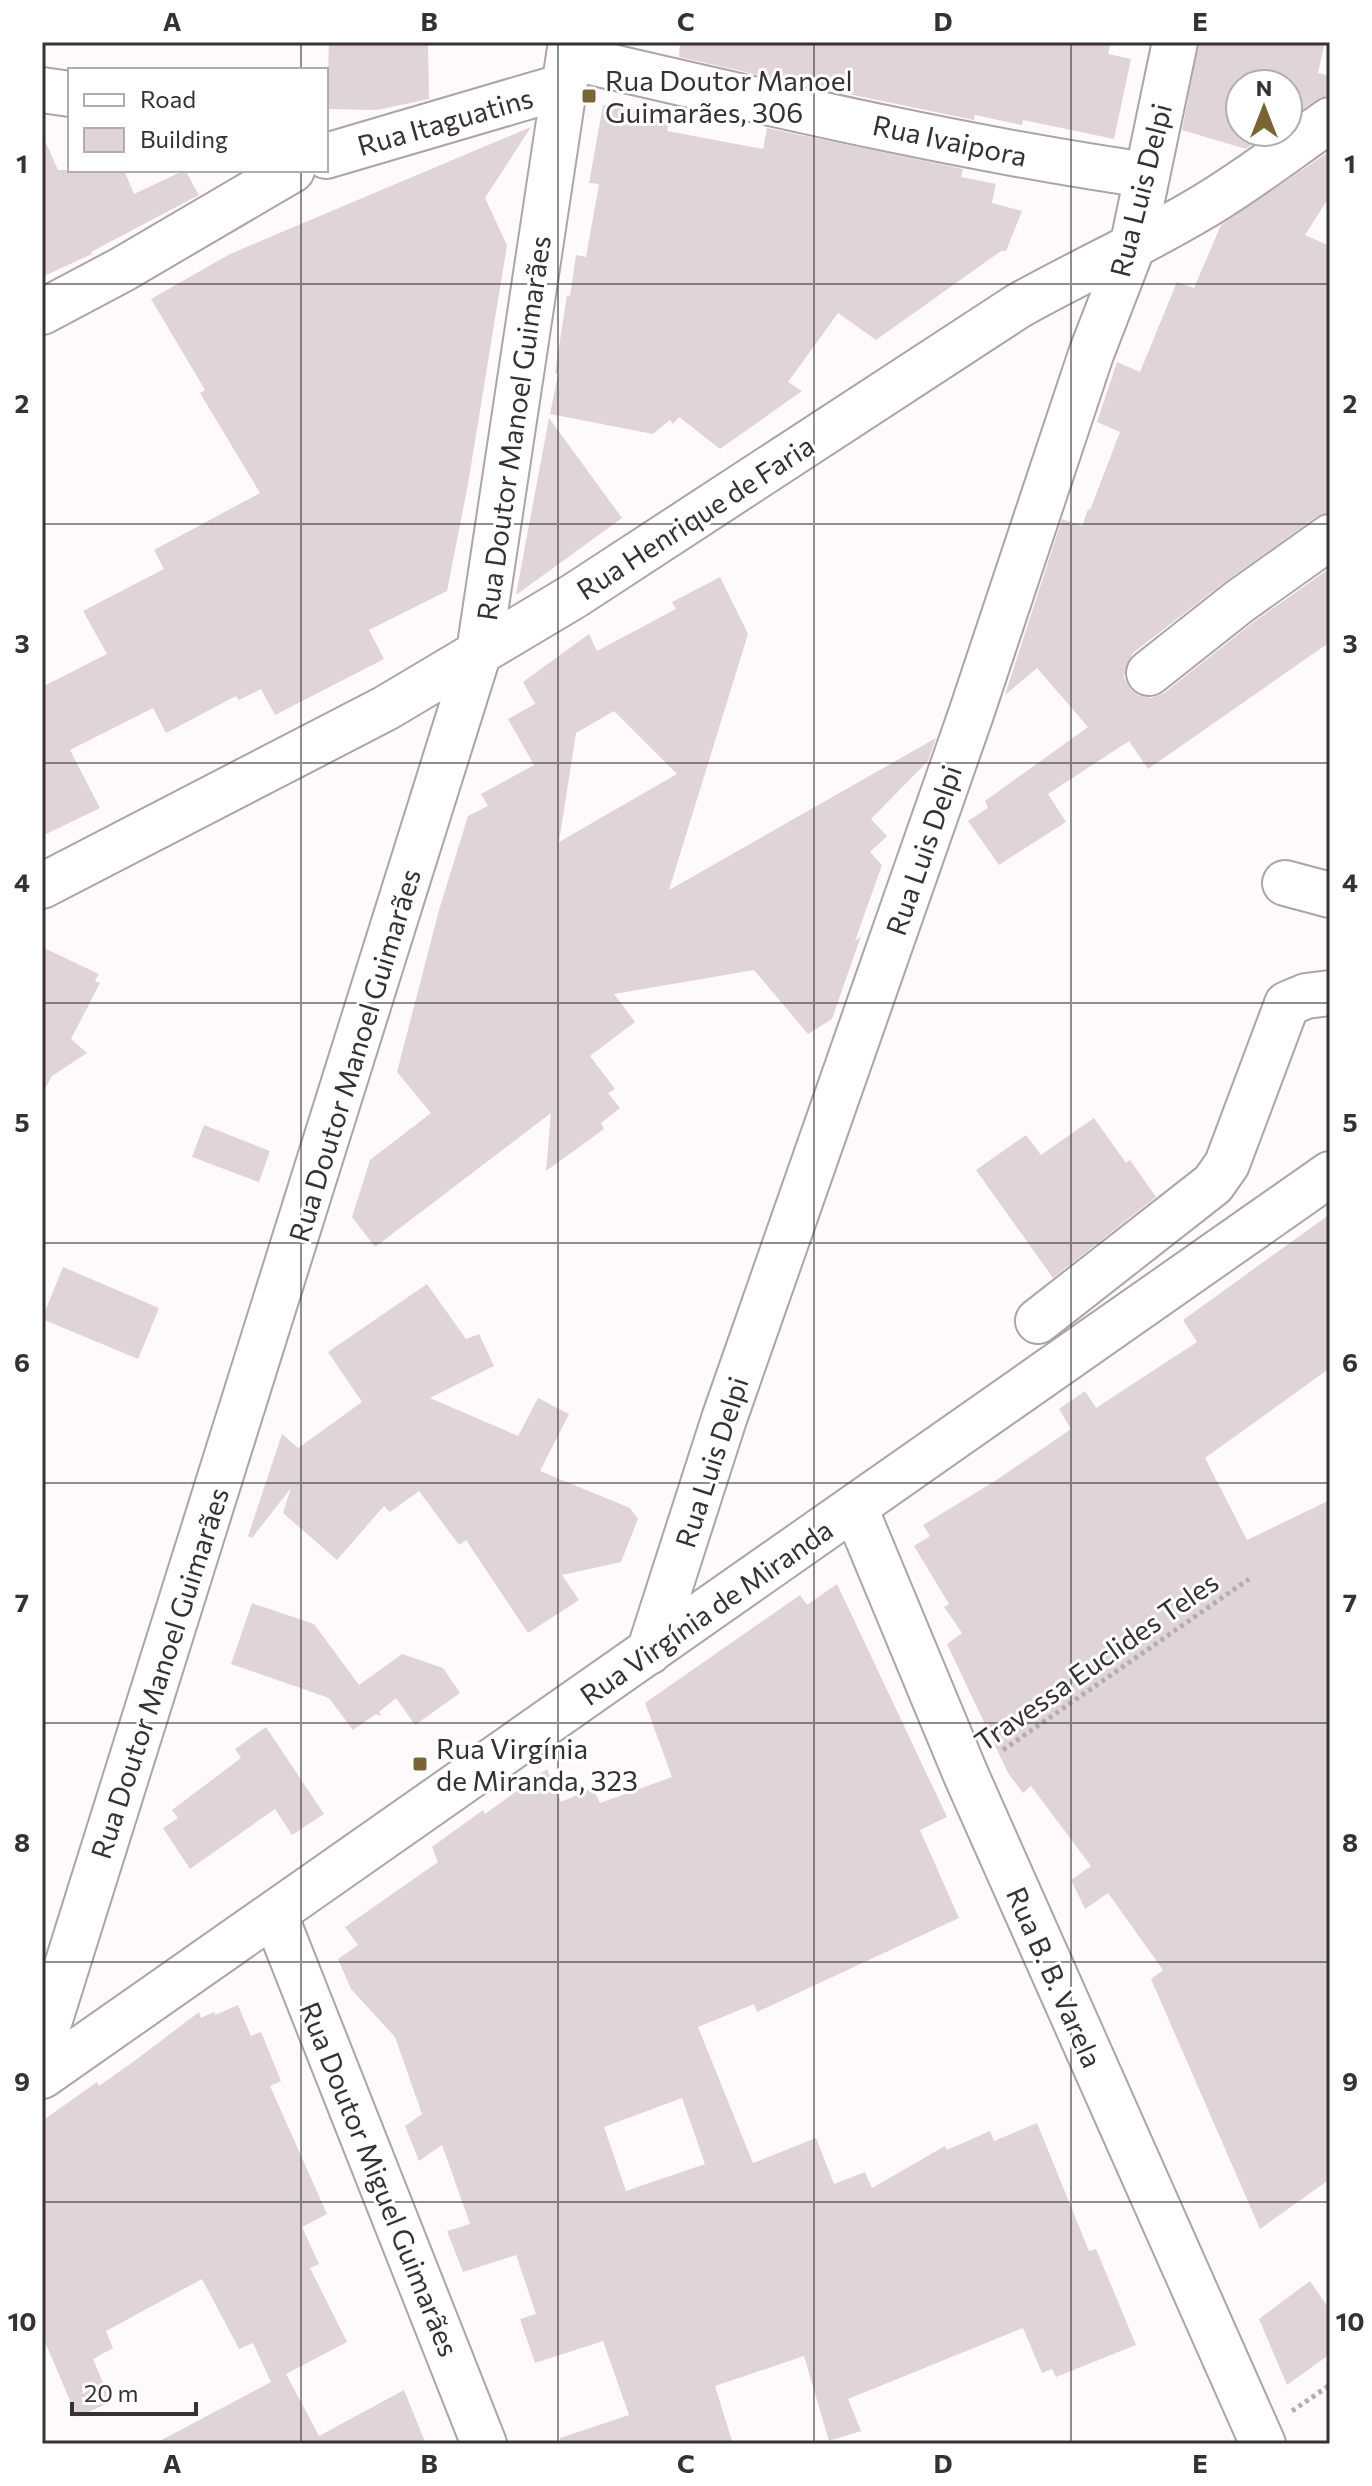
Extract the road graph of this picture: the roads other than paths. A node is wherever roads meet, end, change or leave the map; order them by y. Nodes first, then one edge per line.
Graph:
1 (1175, 42) edge
2 (568, 61) edge
3 (42, 90) edge
4 (68, 94) edge
5 (1330, 120) edge
6 (328, 155) edge
7 (289, 172) edge
8 (1146, 175) junction
9 (1132, 248) junction
10 (42, 312) edge
11 (1330, 537) edge
12 (479, 652) junction
13 (1149, 673) dead end
14 (1285, 883) dead end
15 (42, 886) edge
16 (1330, 895) edge
17 (1330, 993) edge
18 (1330, 1174) edge
19 (1038, 1321) dead end
20 (855, 1508) junction
21 (649, 1652) junction
22 (275, 1915) junction
23 (42, 2045) edge
24 (42, 2076) edge
25 (484, 2444) edge
26 (1263, 2444) edge

1 - 8 street, Rua Luis Delpi
2 - 6 street, Rua Itaguatins
2 - 8 street, Rua Ivaipora
2 - 12 street, Rua Doutor Manoel Guimarães
3 - 4 street
5 - 9 street, Rua Henrique de Faria
7 - 10 street
8 - 9 street, Rua Luis Delpi
9 - 12 street, Rua Henrique de Faria
9 - 21 street, Rua Luis Delpi
11 - 13 street
12 - 15 street, Rua Henrique de Faria
12 - 23 street, Rua Doutor Manoel Guimarães
14 - 16 street
17 - 19 street
18 - 20 street, Rua Virgínia de Miranda
20 - 21 street, Rua Virgínia de Miranda
20 - 26 street, Rua B. B. Varela
21 - 22 street, Rua Virgínia de Miranda
22 - 24 street, Rua Virgínia de Miranda
22 - 25 street, Rua Doutor Miguel Guimarães

